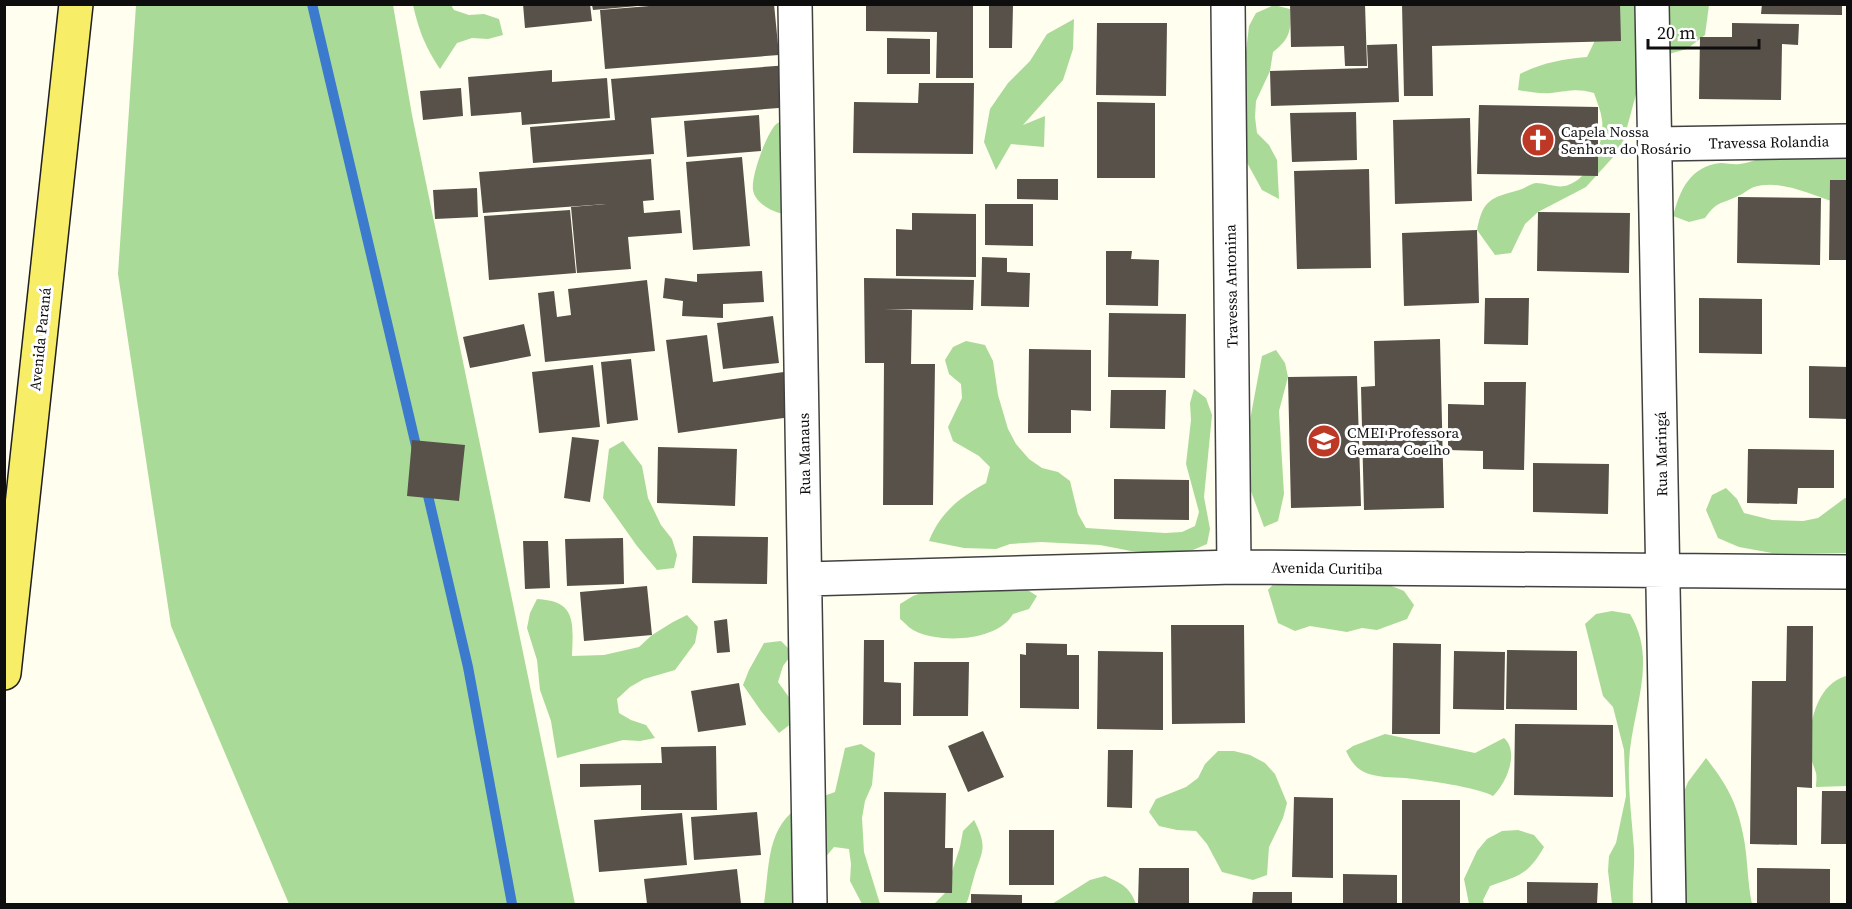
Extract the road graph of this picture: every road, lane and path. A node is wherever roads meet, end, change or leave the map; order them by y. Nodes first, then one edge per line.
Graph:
1 (76, 4) edge
2 (795, 4) edge
3 (1228, 4) edge
4 (1652, 4) edge
5 (1848, 141) edge
6 (1654, 144) junction
7 (1234, 567) junction
8 (1664, 572) junction
9 (1848, 572) edge
10 (806, 579) junction
11 (4, 673) edge
12 (810, 904) edge
13 (1669, 904) edge

1 - 11 main road, Avenida Paraná
2 - 10 street, Rua Manaus
3 - 7 street, Travessa Antonina
4 - 6 street, Rua Maringá
5 - 6 street, Travessa Rolandia
6 - 8 street, Rua Maringá
7 - 8 street, Avenida Curitiba
7 - 10 street, Avenida Curitiba
8 - 9 street, Avenida Curitiba
8 - 13 street, Rua Maringá
10 - 12 street, Rua Manaus

